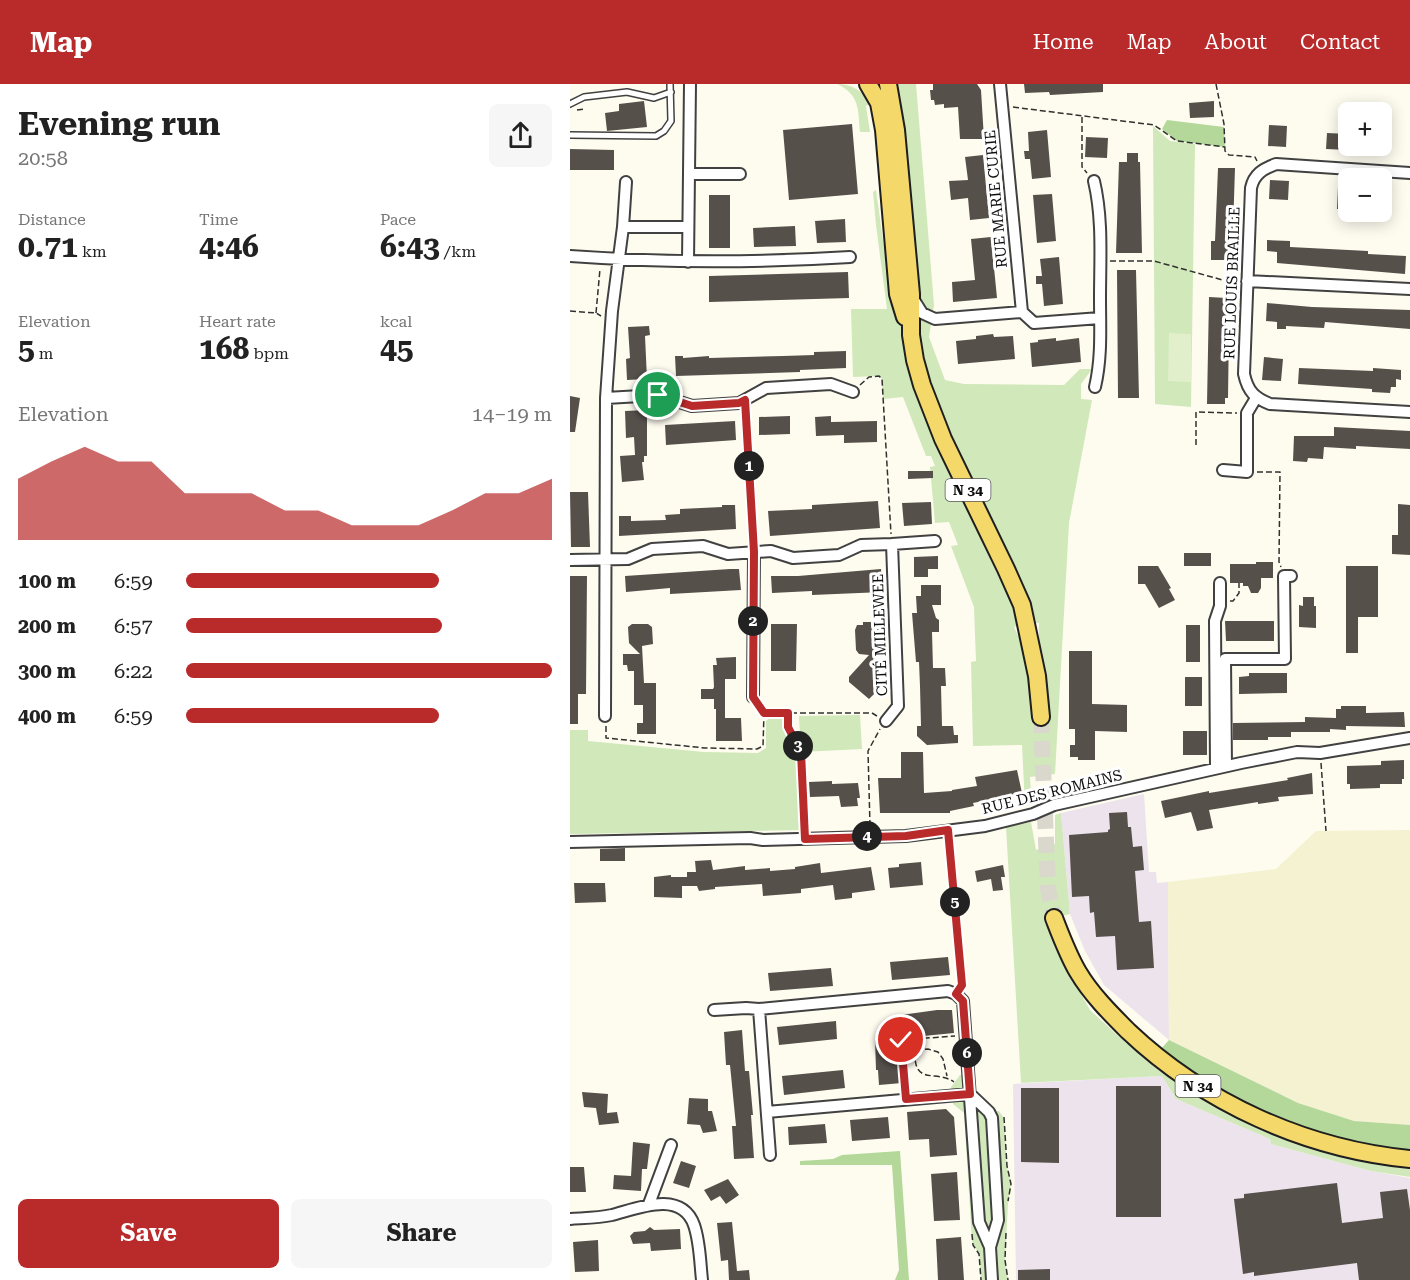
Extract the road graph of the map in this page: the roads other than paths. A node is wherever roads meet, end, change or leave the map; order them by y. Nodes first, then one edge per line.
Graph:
1 (670, 84) edge
2 (690, 84) edge
3 (868, 84) edge
4 (888, 84) edge
5 (1000, 84) edge
6 (670, 93) junction
7 (570, 104) edge
8 (570, 135) edge
9 (1410, 173) edge
10 (689, 174) junction
11 (740, 174) dead end
12 (1094, 181) road end
13 (626, 182) dead end
14 (623, 227) junction
15 (688, 227) junction
16 (570, 256) edge
17 (850, 257) dead end
18 (620, 260) junction
19 (688, 262) junction
20 (1247, 284) junction
21 (1410, 289) edge
22 (911, 294) junction
23 (1022, 312) junction
24 (1100, 318) junction
25 (911, 335) junction
26 (1095, 387) dead end
27 (853, 392) road end
28 (606, 398) junction
29 (1256, 398) junction
30 (1410, 412) edge
31 (1223, 470) dead end
32 (935, 542) dead end
33 (892, 544) junction
34 (754, 552) junction
35 (570, 560) edge
36 (604, 560) junction
37 (1287, 576) road end
38 (1220, 583) dead end
39 (753, 697) road end
40 (605, 716) road end
41 (1041, 717) tunnel mouth
42 (886, 722) road end
43 (1410, 738) edge
44 (1221, 767) junction
45 (570, 842) edge
46 (1054, 918) tunnel mouth
47 (759, 1009) junction
48 (714, 1011) dead end
49 (970, 1094) junction
50 (767, 1112) junction
51 (671, 1145) dead end
52 (770, 1155) dead end
53 (1410, 1159) edge
54 (650, 1204) junction
55 (570, 1219) edge
56 (990, 1247) junction
57 (702, 1280) edge
58 (992, 1280) edge

1 - 6 lane
2 - 10 street
3 - 25 main road, N 34
4 - 22 main road, N 34
5 - 23 street, RUE MARIE CURIE
6 - 7 lane
6 - 8 lane
9 - 20 street, RUE LOUIS BRAILLE
10 - 11 street
10 - 15 street
12 - 24 street
13 - 14 street
14 - 15 street
14 - 18 street
15 - 19 street
16 - 18 street
17 - 19 street
18 - 19 street
18 - 28 street
20 - 21 street
20 - 29 street, RUE LOUIS BRAILLE
22 - 23 street
22 - 25 main road, N 34
23 - 24 street
24 - 26 street
25 - 41 main road, N 34
27 - 28 street
28 - 36 street
29 - 30 street
29 - 31 street
32 - 33 street
33 - 34 street
33 - 42 street, CITÉ MILLEWEE
34 - 36 street
34 - 39 street
35 - 36 street
36 - 40 street
37 - 44 street
38 - 44 street
43 - 44 street, RUE DES ROMAINS
44 - 45 street, RUE DES ROMAINS
46 - 53 main road, N 34
47 - 48 street
47 - 49 street
47 - 50 street
49 - 50 street
49 - 56 street
49 - 56 street
50 - 52 street
51 - 54 street
54 - 55 street
54 - 57 street
56 - 58 street

